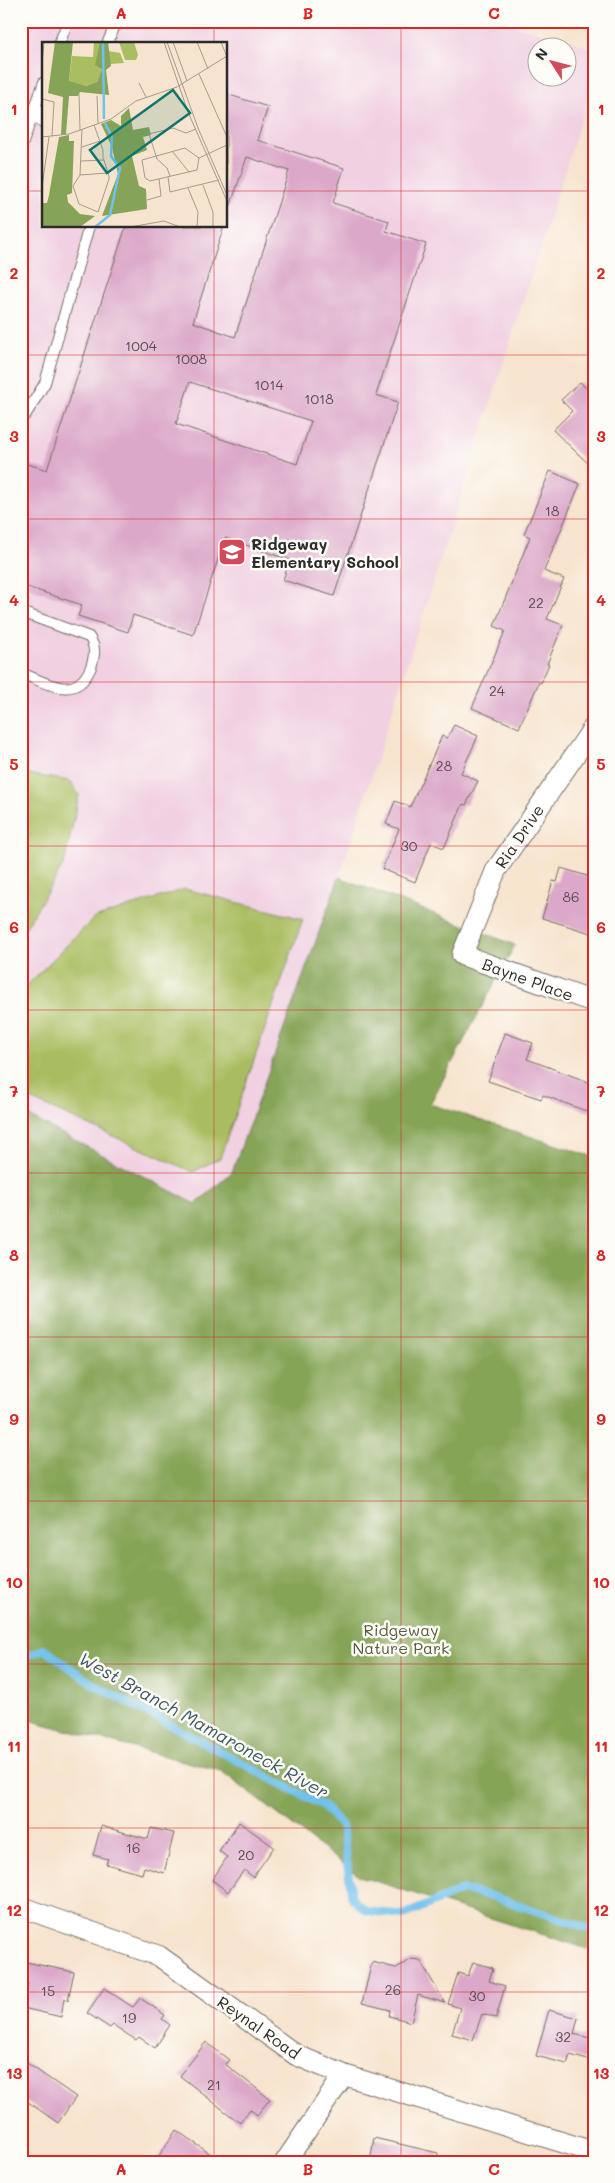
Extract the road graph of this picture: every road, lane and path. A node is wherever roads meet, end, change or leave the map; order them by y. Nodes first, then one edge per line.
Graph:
1 (68, 21) edge
2 (117, 21) edge
3 (60, 42) edge
4 (108, 42) edge
5 (42, 87) edge
6 (21, 106) edge
7 (42, 111) edge
8 (31, 114) junction
9 (42, 122) edge
10 (21, 148) edge
11 (88, 228) edge
12 (21, 419) edge
13 (21, 612) edge
14 (21, 673) edge
15 (594, 727) edge
16 (462, 955) joint
17 (594, 1002) edge
18 (21, 1907) edge
19 (344, 2075) junction
20 (594, 2152) edge
21 (285, 2162) edge

1 - 3 lane
2 - 4 lane
5 - 8 lane
6 - 8 lane
7 - 8 lane
8 - 9 lane
8 - 10 lane
11 - 12 lane
13 - 14 lane
15 - 16 street, Ria Drive
16 - 17 street, Bayne Place
18 - 19 street, Reynal Road
19 - 20 street, Reynal Road
19 - 21 street

